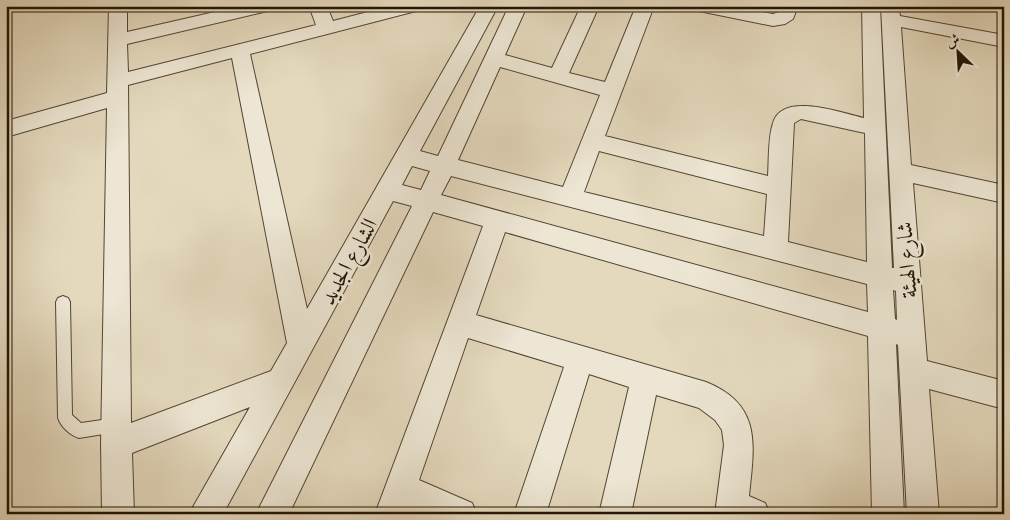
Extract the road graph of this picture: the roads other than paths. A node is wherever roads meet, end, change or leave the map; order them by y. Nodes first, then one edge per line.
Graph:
1 (118, 6) edge
2 (266, 6) edge
3 (318, 6) edge
4 (414, 6) edge
5 (490, 6) edge
6 (518, 6) edge
7 (590, 6) edge
8 (645, 6) edge
9 (699, 6) edge
10 (789, 6) edge
11 (247, 10) junction
12 (884, 11) edge
13 (326, 28) junction
14 (117, 40) junction
15 (1004, 41) edge
16 (248, 48) junction
17 (494, 59) junction
18 (558, 76) junction
19 (116, 90) junction
20 (612, 91) junction
21 (875, 128) junction
22 (6, 129) edge
23 (592, 141) junction
24 (406, 156) junction
25 (444, 166) junction
26 (900, 171) junction
27 (778, 188) junction
28 (388, 190) junction
29 (1004, 194) edge
30 (570, 198) junction
31 (426, 201) junction
32 (497, 220) junction
33 (775, 249) junction
34 (879, 276) junction
35 (908, 282) junction
36 (64, 302) dead end
37 (460, 323) junction
38 (881, 327) junction
39 (911, 336) junction
40 (301, 345) junction
41 (580, 358) junction
42 (913, 371) junction
43 (645, 378) junction
44 (281, 381) junction
45 (1004, 395) edge
46 (116, 434) junction
47 (396, 501) edge
48 (739, 511) edge
49 (118, 514) edge
50 (205, 514) edge
51 (272, 514) edge
52 (461, 514) edge
53 (530, 514) edge
54 (615, 514) edge
55 (888, 514) edge
56 (923, 514) edge

1 - 14 street
2 - 11 street
3 - 13 street
4 - 13 street
5 - 24 street, الشارع الجديد
6 - 17 street, الشارع الجديد
7 - 18 street
8 - 20 street
9 - 10 street
11 - 14 street
11 - 16 street
12 - 15 street
12 - 21 street, شارع الهيئة
12 - 26 street, شارع الهيئة
13 - 16 street
14 - 19 street
16 - 19 street
16 - 40 street
17 - 18 street
17 - 25 street, الشارع الجديد
18 - 20 street
19 - 22 street
19 - 46 street
20 - 23 street
21 - 27 street
21 - 34 street, شارع الهيئة
23 - 27 street
23 - 30 street
24 - 25 street
24 - 28 street, الشارع الجديد
25 - 30 street
25 - 31 street, الشارع الجديد
26 - 29 street
26 - 35 street, شارع الهيئة
27 - 33 street
28 - 31 street
28 - 40 street, الشارع الجديد
30 - 33 street
31 - 32 street
31 - 51 street, الشارع الجديد
32 - 37 street
32 - 38 street
33 - 34 street
34 - 35 street
34 - 38 street, شارع الهيئة
35 - 39 street, شارع الهيئة
36 - 46 lane
37 - 41 street
37 - 47 street
38 - 39 street
38 - 55 street, شارع الهيئة
39 - 42 street, شارع الهيئة
40 - 44 street, الشارع الجديد
41 - 43 street
41 - 53 street
42 - 45 street
42 - 56 street, شارع الهيئة
43 - 48 street
43 - 54 street
44 - 46 street
44 - 50 street, الشارع الجديد
46 - 49 street
47 - 52 street

